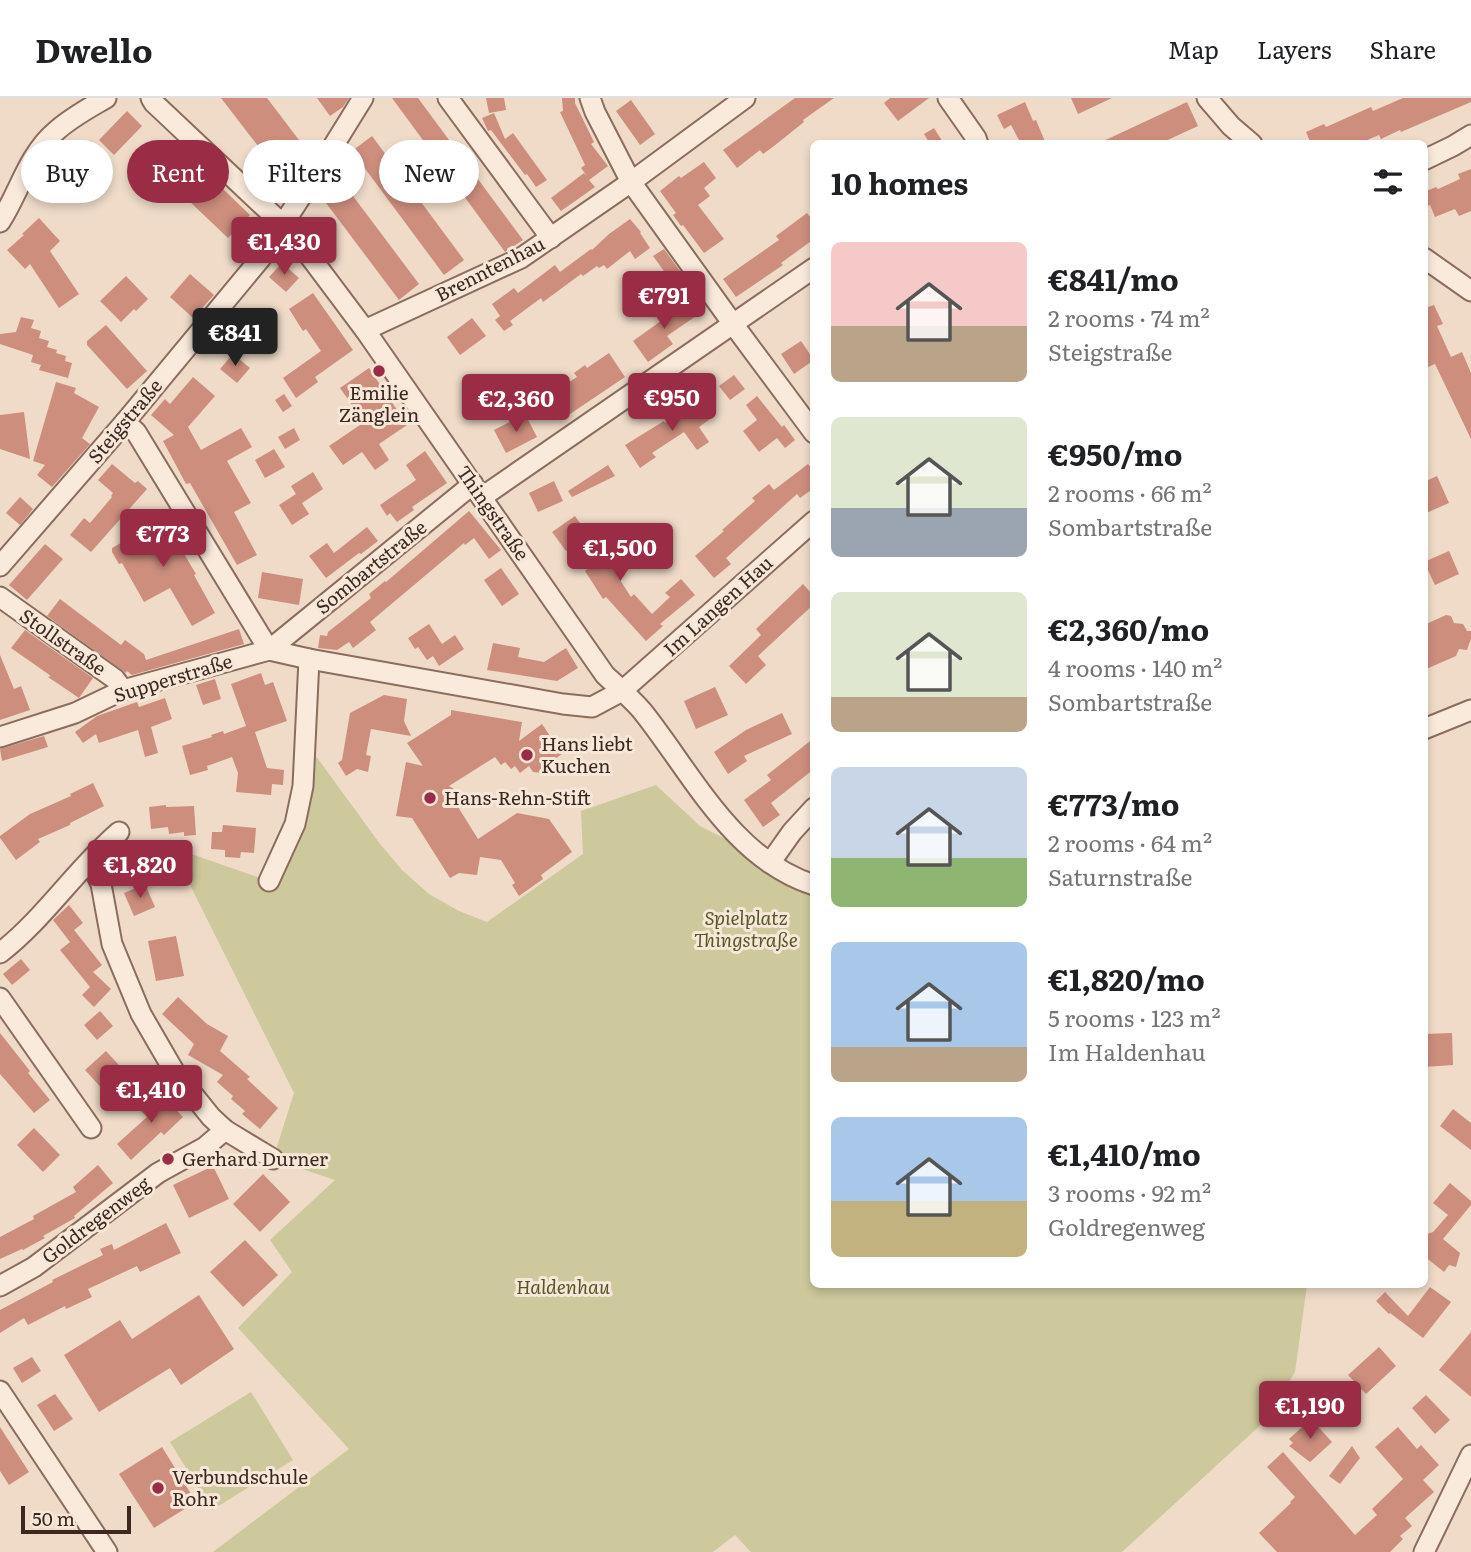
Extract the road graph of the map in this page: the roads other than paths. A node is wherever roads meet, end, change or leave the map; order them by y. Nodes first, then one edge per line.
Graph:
1 (106, 98) edge
2 (151, 98) edge
3 (363, 98) edge
4 (448, 98) edge
5 (590, 98) edge
6 (745, 98) edge
7 (948, 98) edge
8 (1207, 98) edge
9 (1471, 135) edge
10 (977, 140) edge
11 (1247, 140) edge
12 (1428, 158) edge
13 (631, 182) junction
14 (0, 222) edge
15 (283, 225) junction
16 (551, 238) junction
17 (1428, 261) edge
18 (810, 271) edge
19 (1471, 291) edge
20 (733, 324) junction
21 (365, 330) junction
22 (125, 422) junction
23 (810, 428) edge
24 (478, 491) junction
25 (810, 525) edge
26 (0, 566) edge
27 (0, 597) edge
28 (269, 650) junction
29 (309, 659) junction
30 (123, 690) junction
31 (622, 691) junction
32 (1471, 710) edge
33 (1428, 727) edge
34 (0, 737) edge
35 (810, 812) edge
36 (119, 832) dead end
37 (90, 861) junction
38 (770, 863) junction
39 (269, 881) dead end
40 (810, 883) edge
41 (0, 953) edge
42 (0, 998) edge
43 (91, 1128) dead end
44 (225, 1130) junction
45 (273, 1159) dead end
46 (0, 1286) edge
47 (0, 1391) edge
48 (1471, 1455) edge
49 (1427, 1551) edge
50 (107, 1552) edge

1 - 14 street
2 - 15 street, Thingstraße
3 - 15 street, Steigstraße
4 - 16 street
5 - 13 street
6 - 13 street, Brenntenhau
7 - 10 street
8 - 11 street
9 - 12 street
13 - 16 street, Brenntenhau
13 - 20 street
15 - 21 street, Thingstraße
15 - 22 street, Steigstraße
16 - 21 street, Brenntenhau
17 - 19 street
18 - 20 street, Sombartstraße
20 - 23 street
20 - 24 street, Sombartstraße
21 - 24 street, Thingstraße
22 - 26 street, Steigstraße
22 - 28 street
24 - 28 street, Sombartstraße
24 - 31 street, Thingstraße
25 - 31 street, Im Langen Hau
27 - 30 street, Stollstraße
28 - 29 street, Supperstraße
28 - 30 street, Supperstraße
29 - 31 street, Supperstraße
29 - 39 street
30 - 34 street, Supperstraße
31 - 38 street, Thingstraße
32 - 33 street
35 - 38 street
36 - 37 street
37 - 41 street
37 - 44 street
38 - 40 street, Thingstraße
42 - 43 street
44 - 45 street
44 - 46 street, Goldregenweg
47 - 50 street
48 - 49 street

